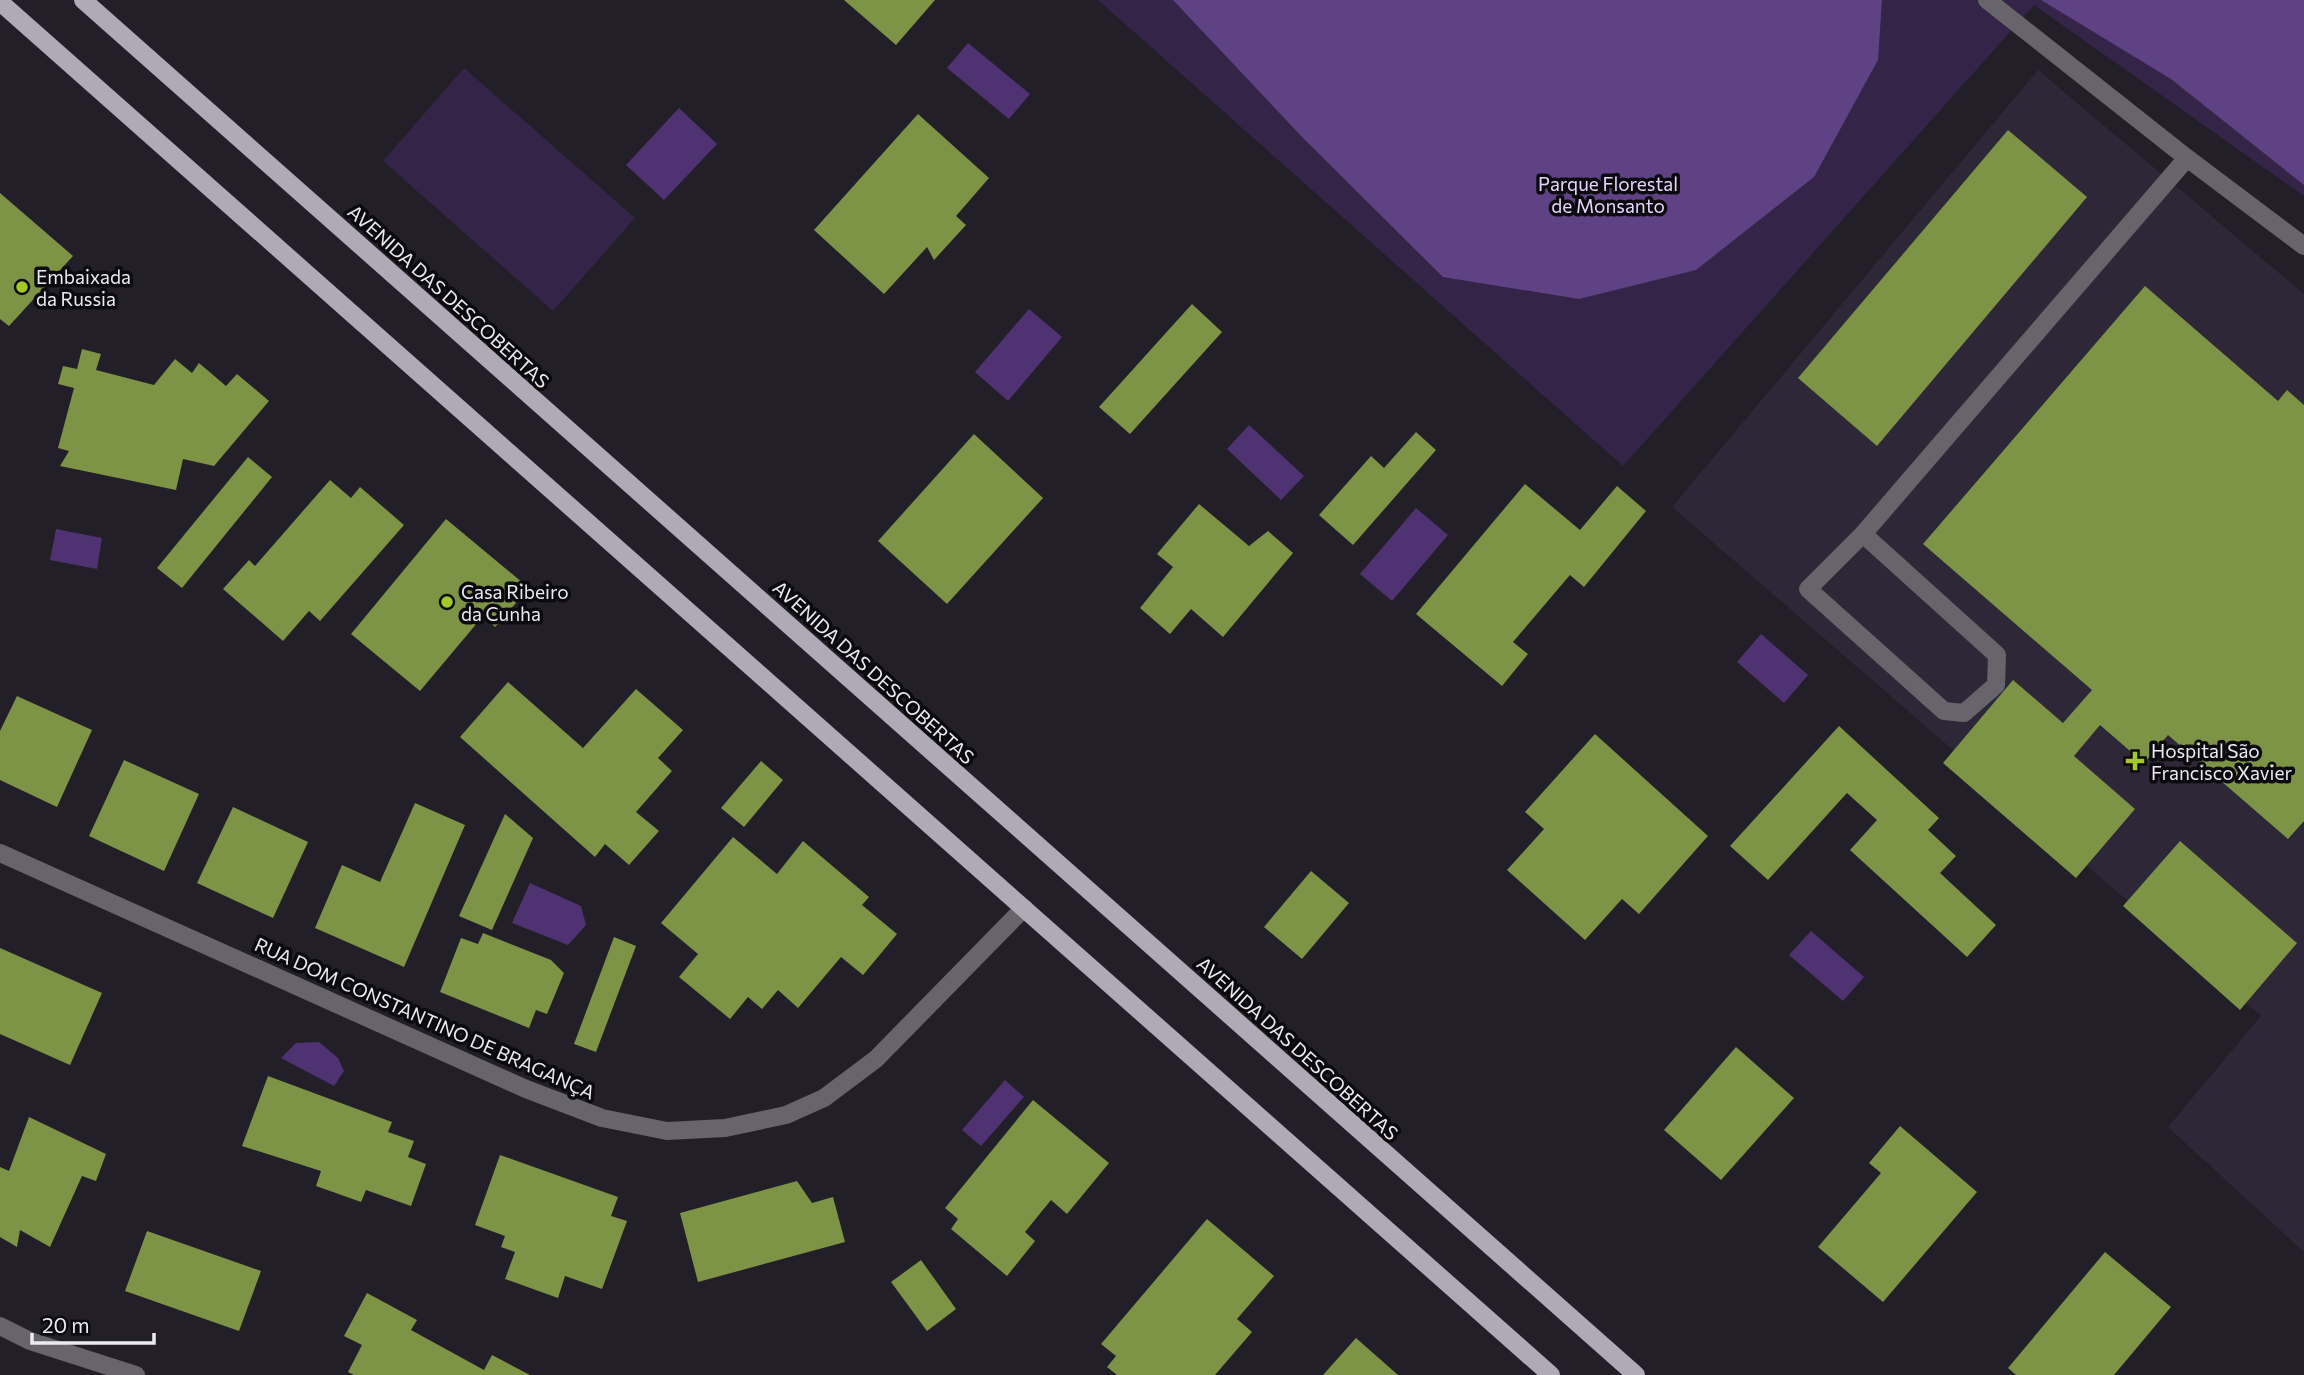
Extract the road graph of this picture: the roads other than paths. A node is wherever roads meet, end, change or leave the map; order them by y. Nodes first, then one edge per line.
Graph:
1 (83, 0) edge
2 (1987, 0) edge
3 (0, 2) edge
4 (2187, 158) junction
5 (2304, 246) edge
6 (1863, 534) junction
7 (0, 853) edge
8 (1024, 908) junction
9 (0, 1326) edge
10 (136, 1375) edge
11 (1551, 1375) edge
12 (1636, 1375) edge

1 - 12 main road, AVENIDA DAS DESCOBERTAS
2 - 4 street
3 - 8 main road
4 - 5 street
4 - 6 street
6 - 6 street
7 - 8 street, RUA DOM CONSTANTINO DE BRAGANÇA
8 - 11 main road
9 - 10 street

